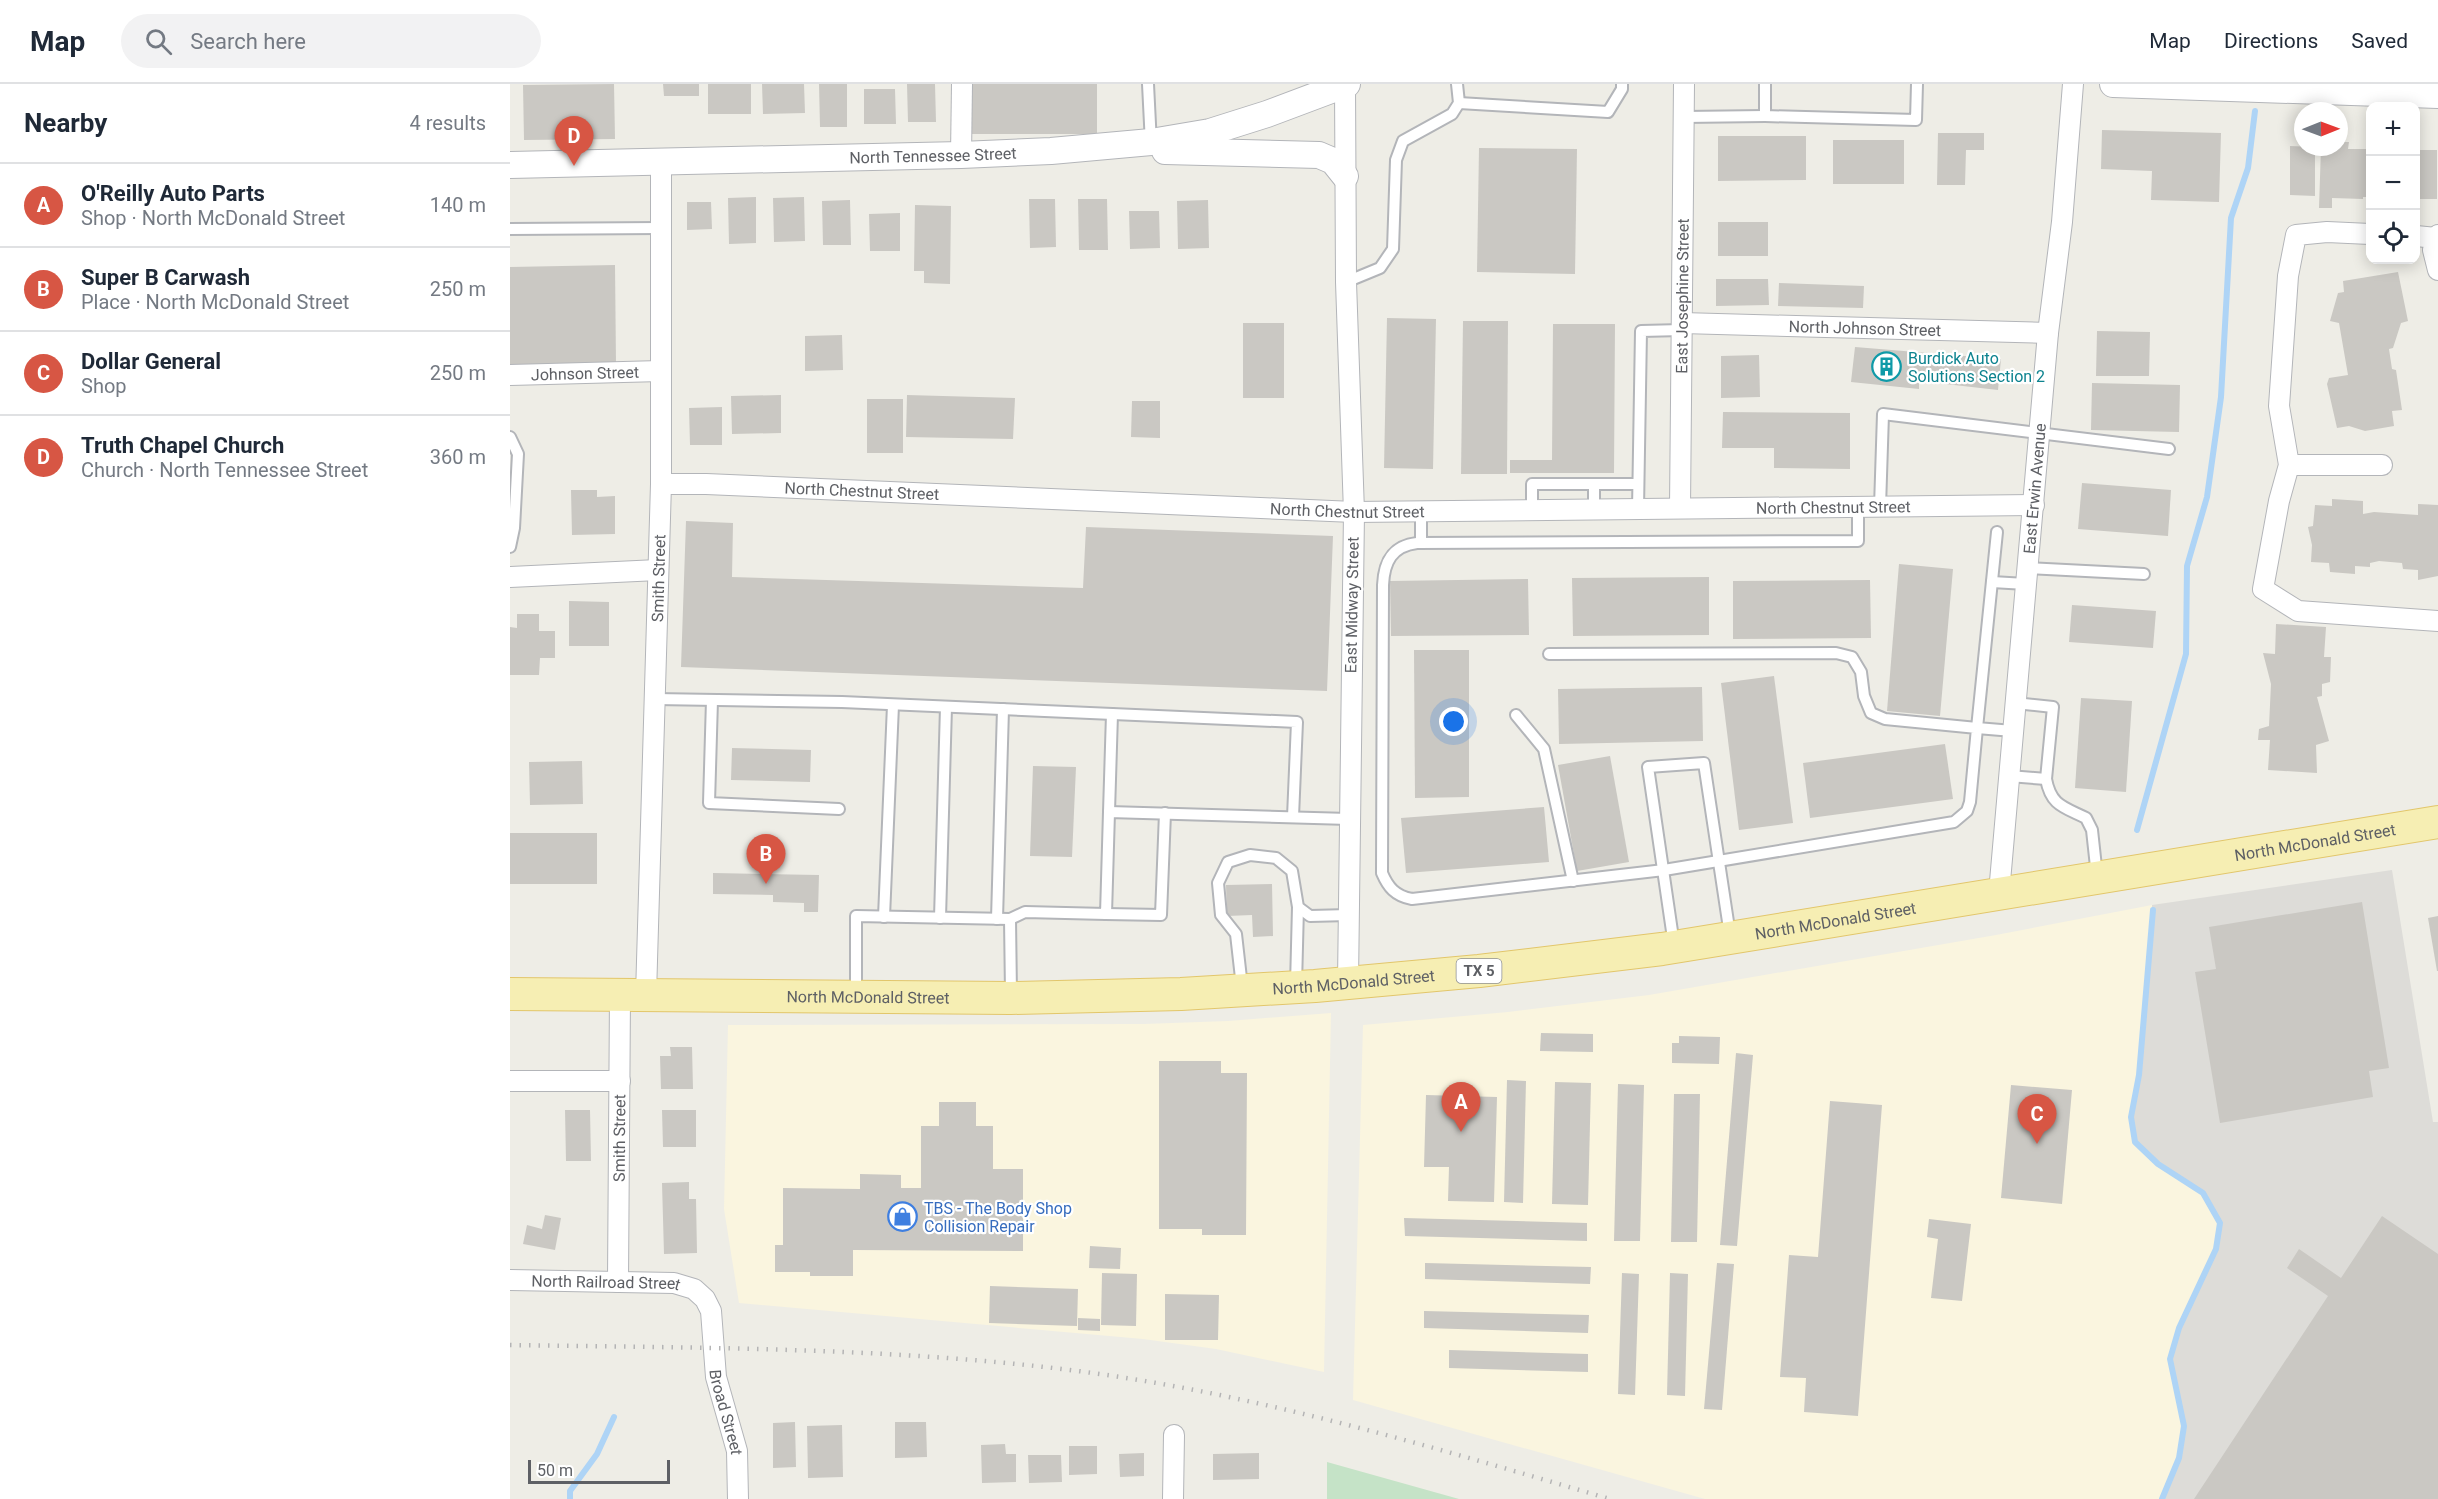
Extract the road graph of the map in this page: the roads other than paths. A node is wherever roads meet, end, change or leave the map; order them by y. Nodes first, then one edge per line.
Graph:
1 (962, 84) edge
2 (1148, 84) edge
3 (1346, 84) edge
4 (1457, 84) edge
5 (1622, 84) edge
6 (1684, 84) edge
7 (1765, 84) edge
8 (1917, 84) edge
9 (2073, 84) edge
10 (2113, 84) edge
11 (2166, 85) edge
12 (2438, 95) edge
13 (1459, 103) junction
14 (1765, 116) junction
15 (1684, 117) junction
16 (1151, 146) junction
17 (961, 155) junction
18 (661, 162) junction
19 (510, 165) edge
20 (1345, 176) junction
21 (661, 228) junction
22 (510, 229) edge
23 (2366, 234) edge
24 (2420, 236) edge
25 (2437, 236) edge
26 (2438, 270) edge
27 (1346, 282) junction
28 (1682, 327) junction
29 (2048, 333) junction
30 (661, 371) junction
31 (510, 375) edge
32 (2040, 435) junction
33 (510, 437) edge
34 (2169, 449) dead end
35 (2289, 465) junction
36 (2382, 465) dead end
37 (661, 484) junction
38 (1594, 484) junction
39 (1638, 484) junction
40 (2034, 505) junction
41 (1858, 507) junction
42 (1880, 507) junction
43 (1680, 508) junction
44 (1594, 509) junction
45 (1638, 509) junction
46 (1421, 510) junction
47 (1532, 510) junction
48 (1354, 512) junction
49 (1997, 532) dead end
50 (1421, 543) junction
51 (510, 547) edge
52 (658, 570) junction
53 (2144, 574) dead end
54 (510, 576) edge
55 (2027, 576) junction
56 (1992, 582) junction
57 (2438, 621) edge
58 (1549, 654) dead end
59 (655, 699) junction
60 (712, 700) junction
61 (2015, 703) junction
62 (893, 705) junction
63 (946, 707) junction
64 (1003, 709) junction
65 (1112, 714) junction
66 (1516, 715) dead end
67 (1977, 728) junction
68 (2013, 731) junction
69 (2009, 776) junction
70 (2046, 779) junction
71 (839, 809) dead end
72 (1109, 812) junction
73 (1165, 813) junction
74 (1293, 817) junction
75 (1349, 819) junction
76 (2438, 822) edge
77 (1719, 862) junction
78 (1664, 870) junction
79 (2097, 877) junction
80 (1573, 881) junction
81 (1999, 893) junction
82 (1298, 908) junction
83 (1106, 914) junction
84 (1349, 915) junction
85 (884, 917) junction
86 (940, 918) junction
87 (997, 919) junction
88 (1010, 919) junction
89 (1731, 939) junction
90 (1675, 947) junction
91 (1348, 982) junction
92 (1296, 987) junction
93 (1243, 992) junction
94 (510, 994) edge
95 (633, 995) junction
96 (856, 997) junction
97 (1011, 998) junction
98 (510, 1081) edge
99 (620, 1081) junction
100 (510, 1280) edge
101 (618, 1282) junction
102 (713, 1325) joint
103 (1174, 1434) dead end
104 (738, 1499) edge
105 (1173, 1499) edge

1 - 17 street
2 - 16 lane
3 - 16 street
3 - 20 street, East Midway Street
4 - 13 lane
5 - 13 lane
6 - 15 street, East Josephine Street
7 - 14 lane
8 - 14 lane
9 - 29 street, East Erwin Avenue
10 - 11 street
11 - 12 street
13 - 27 lane
14 - 15 lane
15 - 28 street, East Josephine Street
16 - 17 street, North Tennessee Street
16 - 20 street
17 - 18 street, North Tennessee Street
18 - 19 street, North Tennessee Street
18 - 21 street, Smith Street
20 - 27 street, East Midway Street
21 - 22 lane
21 - 30 street, Smith Street
23 - 35 street
24 - 25 street
25 - 26 street
27 - 48 street, East Midway Street
28 - 29 street, North Johnson Street
28 - 39 lane
28 - 43 street, East Josephine Street
29 - 32 street, East Erwin Avenue
30 - 31 street, Johnson Street
30 - 37 street, Smith Street
32 - 34 lane
32 - 40 street, East Erwin Avenue
32 - 42 lane
33 - 51 lane
35 - 36 street
35 - 57 street
37 - 48 street, North Chestnut Street
37 - 52 street, Smith Street
38 - 39 lane
38 - 44 lane
38 - 47 lane
39 - 45 lane
40 - 42 street, North Chestnut Street
40 - 55 street, East Erwin Avenue
41 - 42 street, North Chestnut Street
41 - 43 street, North Chestnut Street
41 - 50 lane
43 - 45 street, North Chestnut Street
44 - 45 street, North Chestnut Street
44 - 47 street, North Chestnut Street
46 - 47 street, North Chestnut Street
46 - 48 street, North Chestnut Street
46 - 50 lane
48 - 75 street, East Midway Street
49 - 56 lane
50 - 80 lane
52 - 54 street
52 - 59 street, Smith Street
53 - 55 lane
55 - 56 lane
55 - 61 street, East Erwin Avenue
56 - 67 lane
58 - 67 lane
59 - 60 lane
59 - 95 street, Smith Street
60 - 62 lane
60 - 71 lane
61 - 68 street, East Erwin Avenue
61 - 70 lane
62 - 63 lane
62 - 85 lane
63 - 64 lane
63 - 86 lane
64 - 65 lane
64 - 87 lane
65 - 72 lane
65 - 74 lane
66 - 80 lane
67 - 68 lane
67 - 77 lane
68 - 69 street, East Erwin Avenue
69 - 70 lane
69 - 81 street, East Erwin Avenue
70 - 79 lane
72 - 73 lane
72 - 83 lane
73 - 74 lane
73 - 83 lane
74 - 75 lane
75 - 84 street, East Midway Street
76 - 79 main road, North McDonald Street / TX 5
77 - 78 lane
77 - 78 lane
77 - 89 lane
78 - 80 lane
78 - 90 lane
79 - 81 main road, North McDonald Street / TX 5
81 - 89 main road, North McDonald Street / TX 5
82 - 84 lane
82 - 92 lane
82 - 93 lane
83 - 88 lane
84 - 91 street, East Midway Street
85 - 86 lane
85 - 96 lane
86 - 87 lane
87 - 88 lane
88 - 97 lane
89 - 90 main road, North McDonald Street / TX 5
90 - 91 main road, North McDonald Street / TX 5
91 - 92 main road, North McDonald Street / TX 5
92 - 93 main road, North McDonald Street / TX 5
93 - 97 main road, North McDonald Street / TX 5
94 - 95 main road, North McDonald Street / TX 5
95 - 96 main road, North McDonald Street / TX 5
95 - 99 street, Smith Street
96 - 97 main road, North McDonald Street / TX 5
98 - 99 street
99 - 101 street, Smith Street
100 - 101 street, North Railroad Street
101 - 102 street, North Railroad Street
102 - 104 street, Broad Street
103 - 105 street

